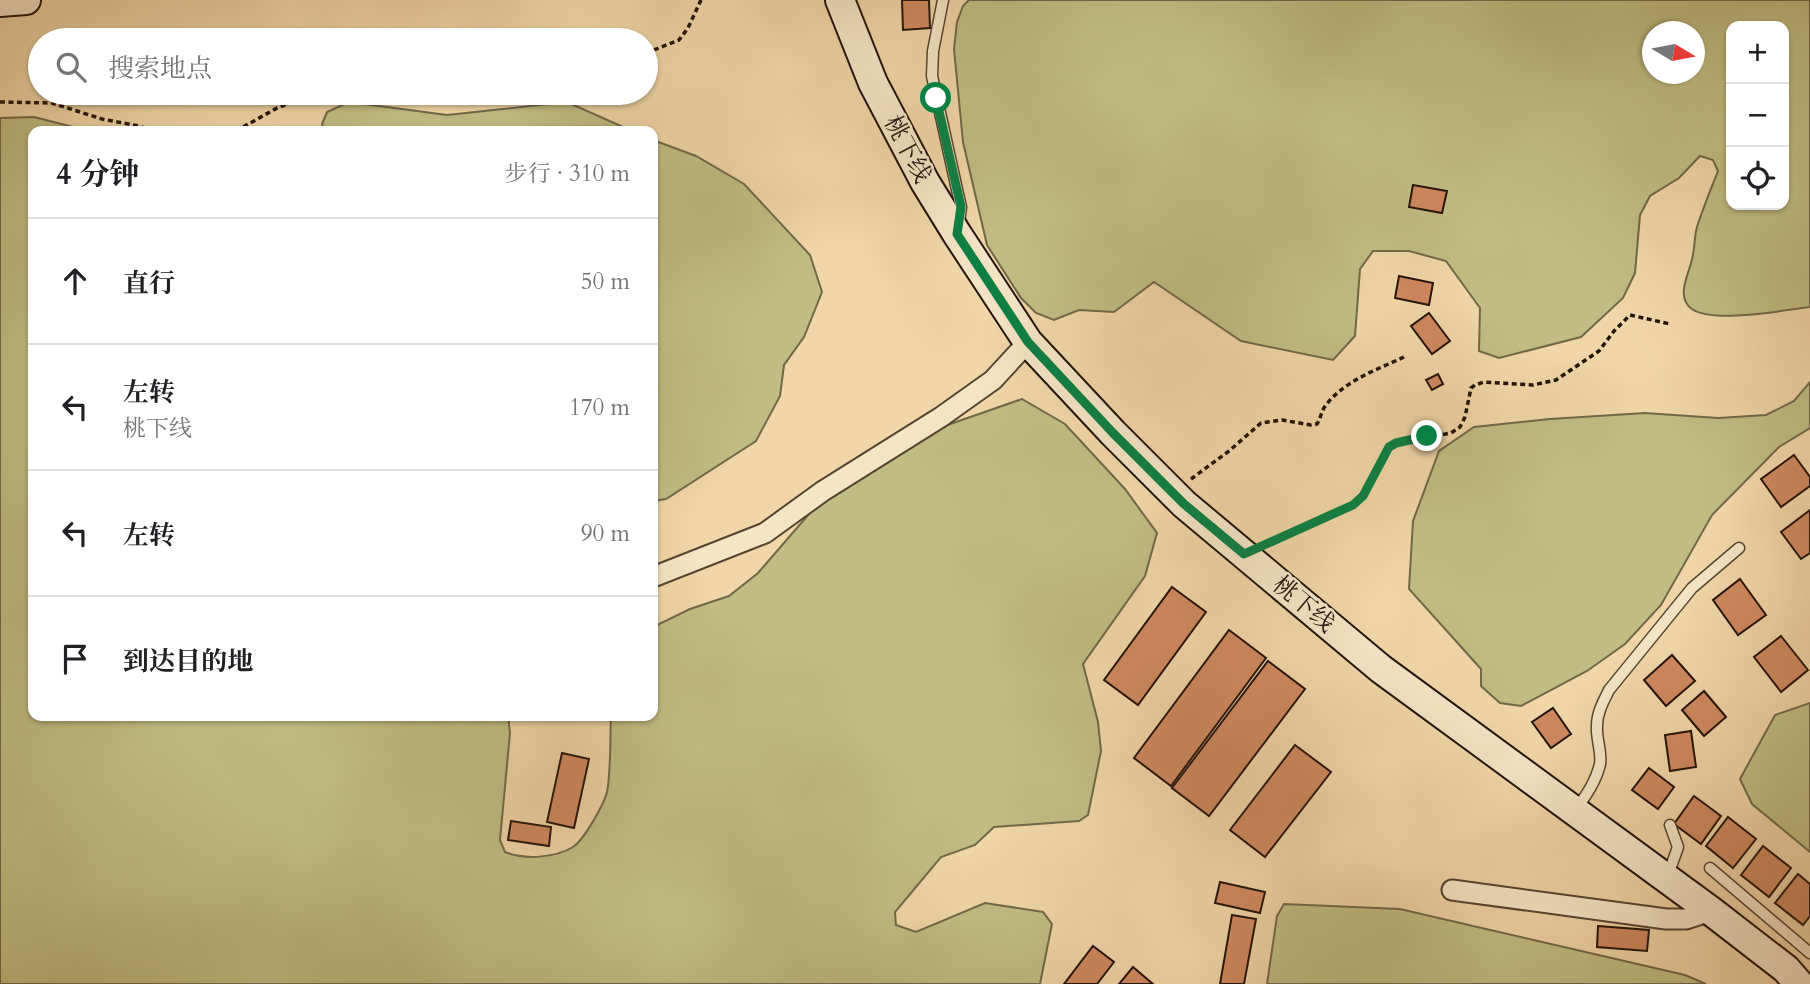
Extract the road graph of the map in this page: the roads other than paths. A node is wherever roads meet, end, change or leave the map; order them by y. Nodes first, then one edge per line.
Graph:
1 (26, 0) edge
2 (840, 0) edge
3 (943, 0) edge
4 (0, 2) edge
5 (957, 234) junction
6 (1028, 342) junction
7 (1739, 548) dead end
8 (658, 575) edge
9 (1574, 811) junction
10 (1670, 825) dead end
11 (1710, 868) dead end
12 (1667, 879) junction
13 (1452, 890) dead end
14 (1711, 911) junction
15 (1810, 953) edge
16 (1798, 978) edge

1 - 4 main road
2 - 5 main road, 桃下线
3 - 5 lane
5 - 6 main road, 桃下线
6 - 8 street
6 - 9 main road, 桃下线
7 - 9 lane
9 - 12 main road, 桃下线
10 - 12 lane
11 - 15 lane
12 - 14 main road, 桃下线
13 - 14 street
14 - 16 main road, 桃下线

